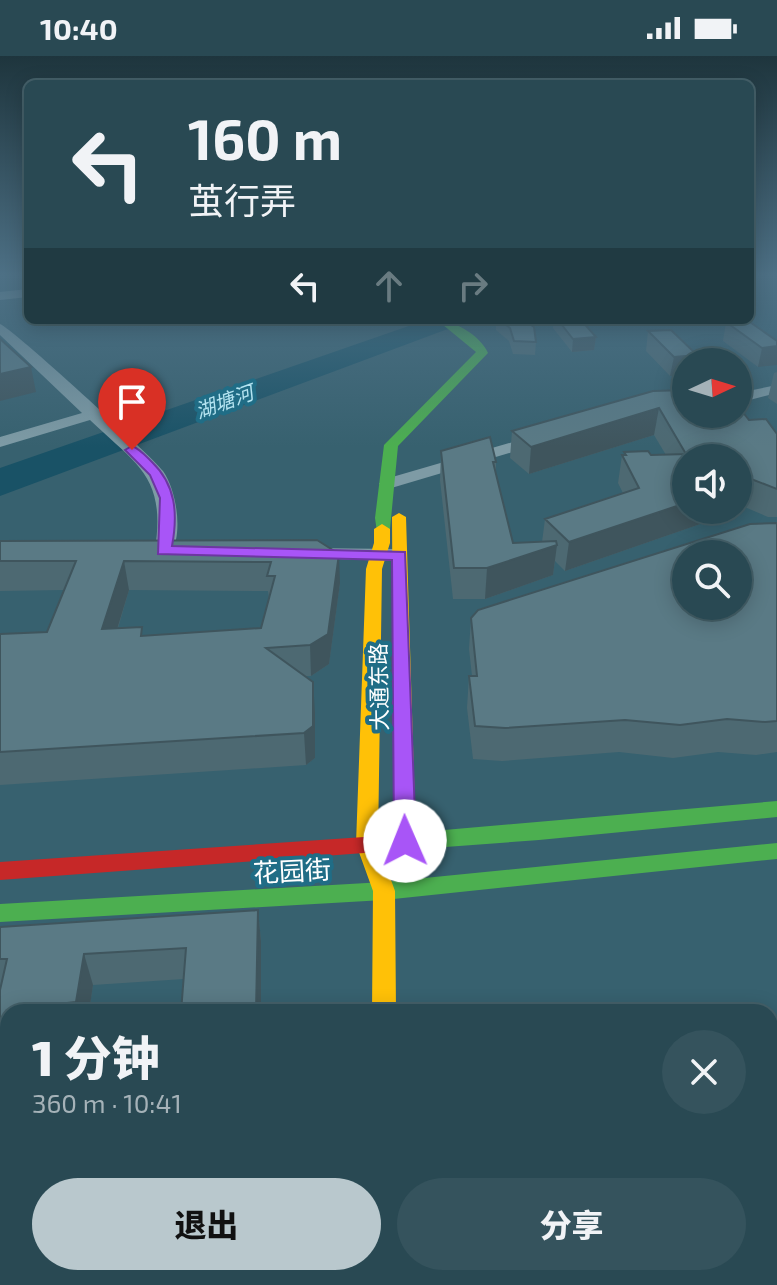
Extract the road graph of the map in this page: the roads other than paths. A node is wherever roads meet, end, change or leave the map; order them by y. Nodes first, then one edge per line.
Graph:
1 (5, 332) edge
2 (460, 332) edge
3 (777, 389) edge
4 (752, 395) edge
5 (94, 414) junction
6 (551, 436) edge
7 (0, 442) edge
8 (388, 484) junction
9 (164, 550) edge
10 (286, 553) edge
11 (378, 555) junction
12 (400, 555) junction
13 (777, 809) edge
14 (405, 841) junction
15 (367, 844) junction
16 (777, 851) edge
17 (0, 871) edge
18 (384, 891) junction
19 (0, 913) edge
20 (384, 1004) edge

1 - 5 street
2 - 8 street, 大通东路
3 - 4 street
5 - 7 street
5 - 9 street
6 - 8 street
8 - 11 street, 大通东路
8 - 12 street, 大通东路
10 - 11 street
11 - 12 street
11 - 15 street, 大通东路
12 - 14 street, 大通东路
13 - 14 street, 花园街
14 - 15 street, 花园街
14 - 18 street, 大通东路
15 - 17 street, 花园街
15 - 18 street, 大通东路
16 - 18 street, 花园街
18 - 19 street, 花园街
18 - 20 street, 大通东路

